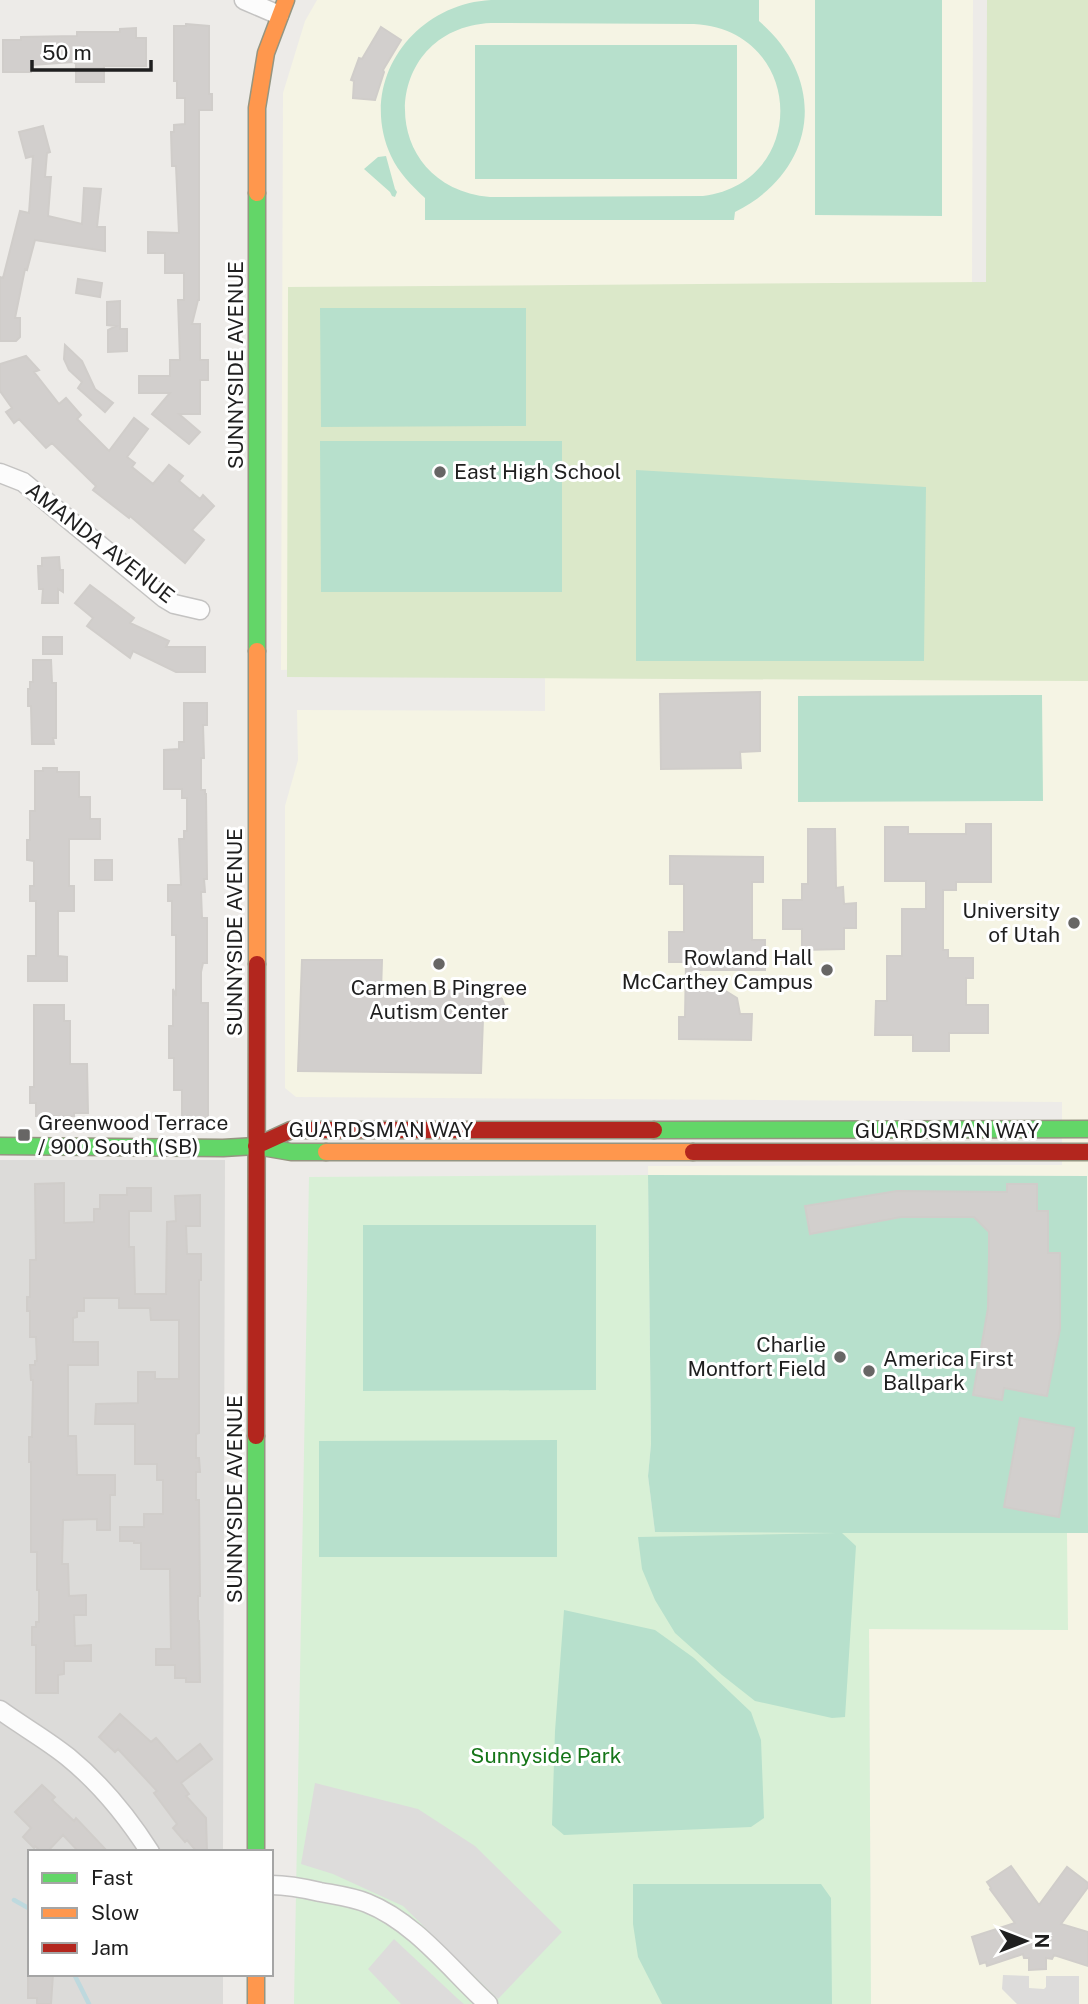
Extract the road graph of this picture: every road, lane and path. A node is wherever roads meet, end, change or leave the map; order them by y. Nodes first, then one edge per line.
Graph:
1 (244, 0) edge
2 (283, 7) edge
3 (0, 473) edge
4 (200, 610) dead end
5 (1088, 1129) edge
6 (0, 1146) edge
7 (256, 1146) junction
8 (1088, 1152) edge
9 (0, 1710) edge
10 (149, 1850) edge
11 (256, 1850) edge
12 (273, 1885) edge
13 (256, 1976) edge
14 (256, 2004) edge
15 (488, 2004) edge

1 - 2 street
2 - 7 street, SUNNYSIDE AVENUE
3 - 4 street, AMANDA AVENUE
5 - 7 street, GUARDSMAN WAY
6 - 7 street
7 - 8 street, GUARDSMAN WAY
7 - 11 street, SUNNYSIDE AVENUE
9 - 10 street
12 - 15 street
13 - 14 street

